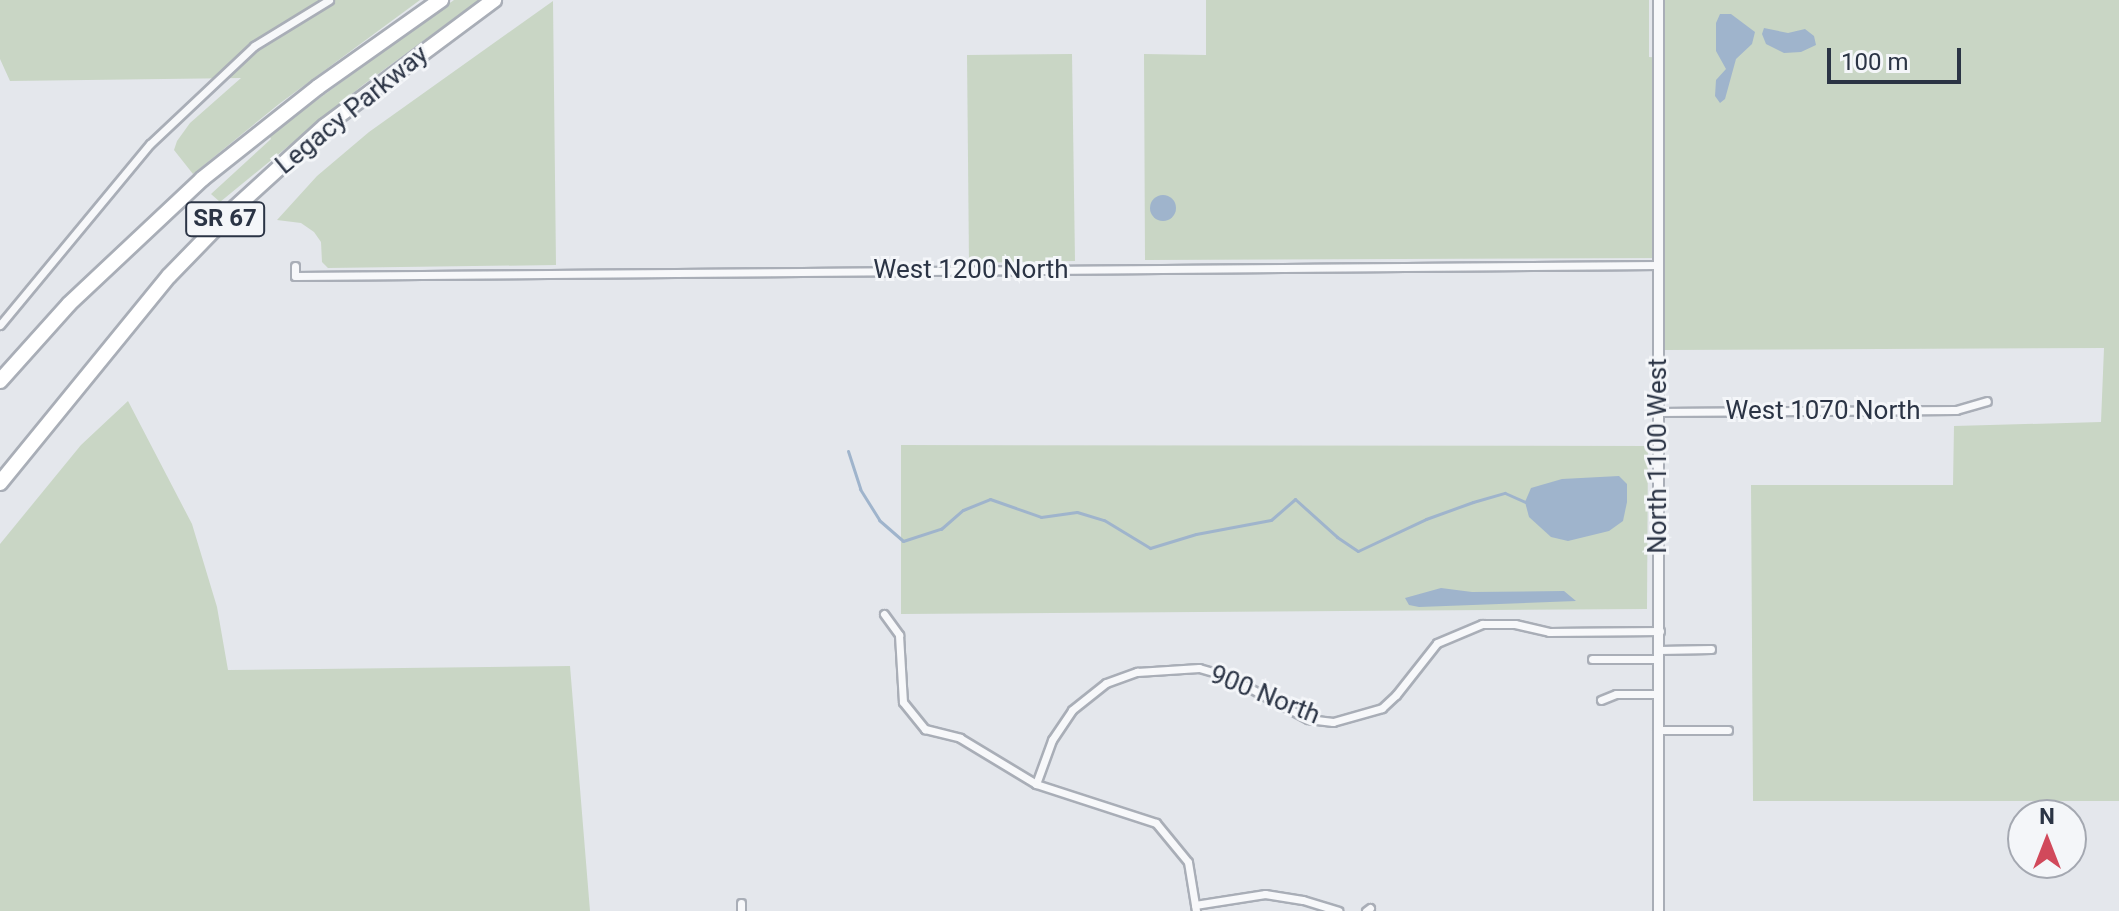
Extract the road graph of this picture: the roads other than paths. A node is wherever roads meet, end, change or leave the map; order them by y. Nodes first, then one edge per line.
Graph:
1 (329, 0) edge
2 (441, 0) edge
3 (494, 0) edge
4 (1658, 0) edge
5 (1658, 265) junction
6 (295, 266) dead end
7 (0, 325) edge
8 (0, 381) edge
9 (1987, 401) dead end
10 (1657, 412) junction
11 (0, 483) edge
12 (884, 614) dead end
13 (1660, 631) junction
14 (1711, 649) dead end
15 (1659, 654) junction
16 (1592, 659) dead end
17 (1658, 694) junction
18 (1601, 700) dead end
19 (1657, 730) junction
20 (1728, 730) dead end
21 (1036, 784) junction
22 (1195, 908) edge
23 (1338, 911) edge
24 (1658, 911) edge

1 - 7 street
2 - 8 highway, Legacy Parkway / SR 67
3 - 11 highway, Legacy Parkway / SR 67
4 - 5 street, North 1100 West
5 - 6 street, West 1200 North
5 - 10 street, North 1100 West
9 - 10 street, West 1070 North
10 - 13 street, North 1100 West
12 - 21 street
13 - 15 street, North 1100 West
13 - 21 street, 900 North
14 - 15 street
15 - 16 street
15 - 17 street, North 1100 West
17 - 18 street
17 - 19 street, North 1100 West
19 - 20 street
19 - 24 street, North 1100 West
21 - 22 street
22 - 23 street

